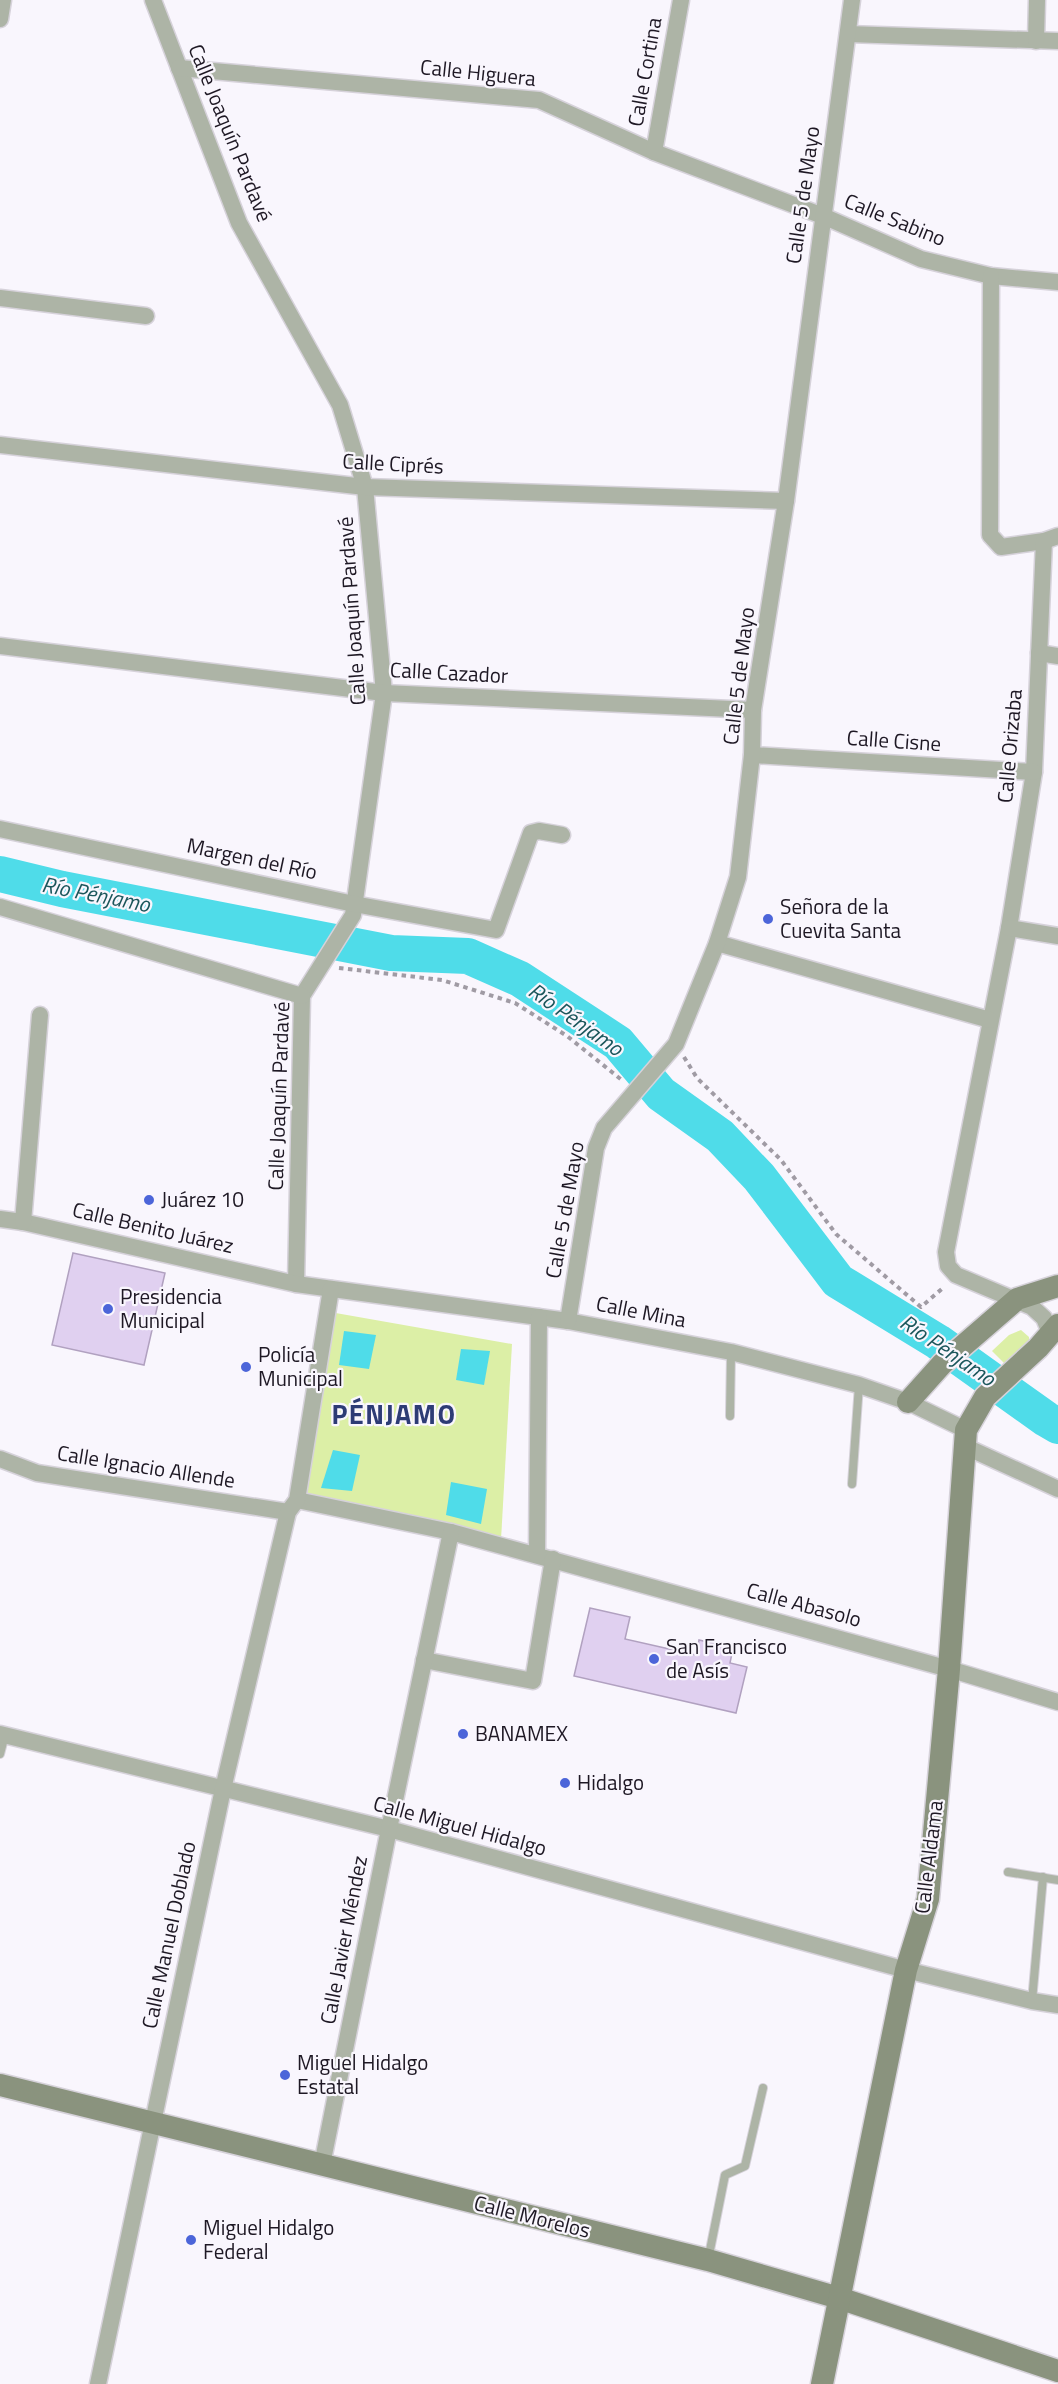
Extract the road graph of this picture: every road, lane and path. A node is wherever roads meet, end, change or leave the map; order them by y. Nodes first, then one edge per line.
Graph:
1 (3, 0) edge
2 (153, 0) edge
3 (681, 0) edge
4 (852, 0) edge
5 (1037, 0) edge
6 (0, 19) edge
7 (848, 34) junction
8 (1036, 41) junction
9 (1058, 41) edge
10 (179, 68) junction
11 (654, 152) junction
12 (823, 216) junction
13 (991, 276) junction
14 (1058, 282) edge
15 (0, 298) edge
16 (146, 316) dead end
17 (0, 445) edge
18 (366, 487) junction
19 (786, 501) junction
20 (1051, 539) edge
21 (0, 646) edge
22 (1039, 653) junction
23 (1058, 656) edge
24 (384, 693) junction
25 (753, 710) junction
26 (752, 754) junction
27 (1034, 772) junction
28 (0, 829) edge
29 (562, 835) dead end
30 (0, 907) edge
31 (354, 909) junction
32 (1009, 928) junction
33 (1058, 936) edge
34 (717, 943) junction
35 (330, 953) junction
36 (302, 996) junction
37 (40, 1015) dead end
38 (990, 1020) junction
39 (676, 1044) junction
40 (621, 1108) junction
41 (0, 1219) edge
42 (23, 1222) junction
43 (952, 1271) junction
44 (296, 1284) junction
45 (1058, 1286) edge
46 (331, 1289) junction
47 (1017, 1299) junction
48 (539, 1317) junction
49 (568, 1321) junction
50 (1049, 1335) edge
51 (731, 1352) junction
52 (859, 1385) junction
53 (908, 1402) junction
54 (730, 1416) dead end
55 (965, 1438) junction
56 (0, 1459) edge
57 (852, 1484) dead end
58 (1058, 1489) edge
59 (293, 1506) junction
60 (452, 1532) junction
61 (545, 1557) junction
62 (424, 1660) junction
63 (949, 1669) junction
64 (1058, 1702) edge
65 (2, 1734) edge
66 (0, 1754) edge
67 (223, 1789) junction
68 (388, 1829) junction
69 (1008, 1872) dead end
70 (1043, 1877) junction
71 (1058, 1880) edge
72 (906, 1970) junction
73 (1032, 2001) junction
74 (1058, 2005) edge
75 (0, 2085) edge
76 (763, 2088) dead end
77 (152, 2123) junction
78 (322, 2165) junction
79 (708, 2260) junction
80 (839, 2298) junction
81 (1058, 2371) edge
82 (98, 2384) edge
83 (822, 2384) edge

1 - 6 street
2 - 10 street, Calle Joaquín Pardavé
3 - 11 street, Calle Cortina
4 - 7 street, Calle 5 de Mayo
5 - 8 street
7 - 8 street
7 - 12 street, Calle 5 de Mayo
8 - 9 street
10 - 11 street, Calle Higuera
10 - 18 street, Calle Joaquín Pardavé
11 - 12 street, Calle Higuera
12 - 13 street, Calle Sabino
12 - 19 street, Calle 5 de Mayo
13 - 14 street, Calle Sabino
13 - 20 street, Calle Orizaba
15 - 16 street
17 - 18 street, Calle Ciprés
18 - 19 street, Calle Ciprés
18 - 24 street, Calle Joaquín Pardavé
19 - 25 street, Calle 5 de Mayo
20 - 22 street, Calle Orizaba
21 - 24 street, Calle Cazador
22 - 23 street
22 - 27 street, Calle Orizaba
24 - 25 street, Calle Cazador
24 - 31 street, Calle Joaquín Pardavé
25 - 26 street, Calle 5 de Mayo
26 - 27 street, Calle Cisne
26 - 34 street, Calle 5 de Mayo
27 - 32 street, Calle Orizaba
28 - 31 street, Margen del Río
29 - 31 street, Margen del Río
30 - 36 street
31 - 35 street, Calle Joaquín Pardavé
32 - 33 street
32 - 38 street, Calle Orizaba
34 - 38 street
34 - 39 street, Calle 5 de Mayo
35 - 36 street, Calle Joaquín Pardavé
35 - 40 path
36 - 44 street, Calle Joaquín Pardavé
37 - 42 street
38 - 43 street, Calle Orizaba
39 - 40 street, Calle 5 de Mayo
39 - 43 path
40 - 49 street, Calle 5 de Mayo
41 - 42 street, Calle Benito Juárez
42 - 44 street, Calle Benito Juárez
43 - 47 street
44 - 46 street, Calle Mina
45 - 47 street
46 - 48 street, Calle Mina
46 - 59 street, Calle Manuel Doblado
47 - 50 street
47 - 53 street
48 - 49 street, Calle Mina
48 - 61 street
49 - 51 street, Calle Mina
50 - 55 street, Calle Aldama
51 - 52 street, Calle Mina
51 - 54 lane
52 - 53 street, Calle Mina
52 - 57 lane
53 - 55 street, Calle Mina
55 - 58 street, Calle Mina
55 - 63 street, Calle Aldama
56 - 59 street, Calle Ignacio Allende
59 - 60 street, Calle Ignacio Allende
59 - 67 street, Calle Manuel Doblado
60 - 61 street, Calle Abasolo
60 - 62 street, Calle Javier Méndez
61 - 62 street
61 - 63 street, Calle Abasolo
62 - 68 street, Calle Javier Méndez
63 - 64 street, Calle Abasolo
63 - 72 street, Calle Aldama
65 - 66 lane
65 - 67 street, Calle Miguel Hidalgo
67 - 68 street, Calle Miguel Hidalgo
67 - 77 street, Calle Manuel Doblado
68 - 72 street, Calle Miguel Hidalgo
68 - 78 street, Calle Javier Méndez
69 - 70 lane
70 - 71 lane
70 - 73 lane
72 - 73 street, Calle Miguel Hidalgo
72 - 80 street, Calle Aldama
73 - 74 street, Calle Miguel Hidalgo
75 - 77 street, Calle Morelos
76 - 79 lane
77 - 78 street, Calle Morelos
77 - 82 street, Calle Manuel Doblado
78 - 79 street, Calle Morelos
79 - 80 street, Calle Morelos
80 - 81 street, Calle Morelos
80 - 83 street, Calle Aldama

